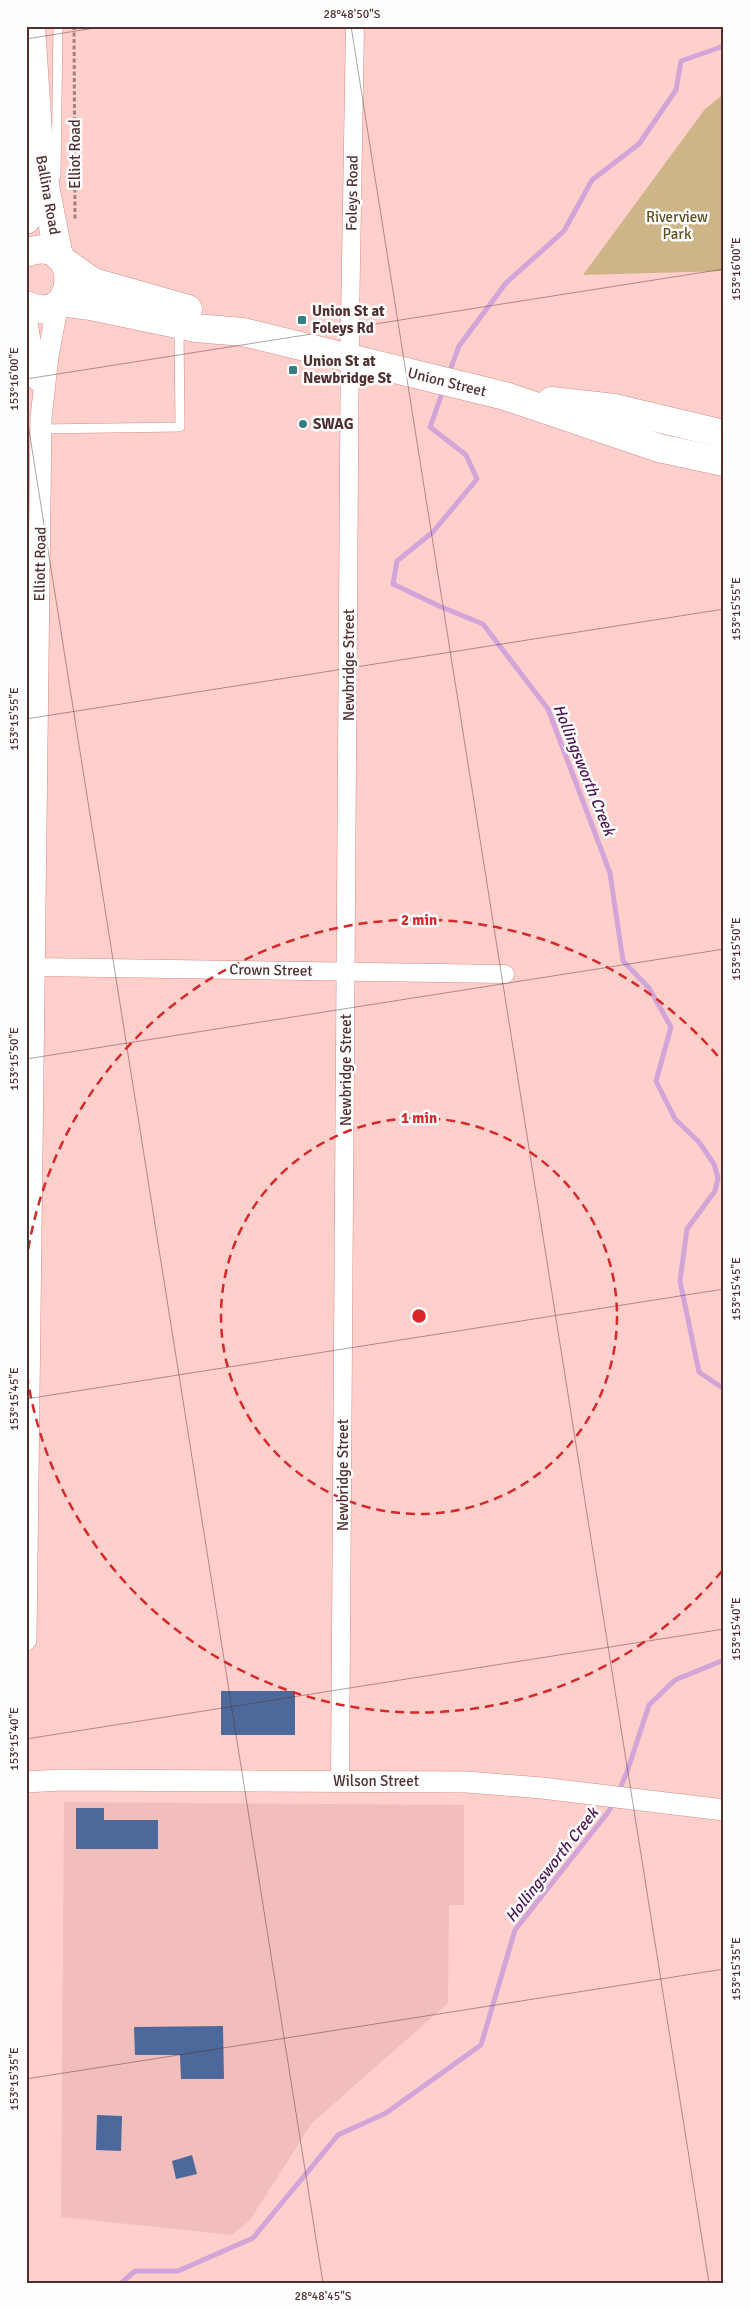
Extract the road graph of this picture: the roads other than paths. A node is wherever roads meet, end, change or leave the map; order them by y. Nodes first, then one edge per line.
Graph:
1 (31, 26) edge
2 (58, 26) edge
3 (355, 26) edge
4 (42, 213) edge
5 (26, 253) edge
6 (61, 259) junction
7 (59, 302) junction
8 (26, 305) edge
9 (26, 318) edge
10 (178, 324) junction
11 (243, 332) junction
12 (351, 359) junction
13 (505, 396) junction
14 (41, 424) junction
15 (724, 434) edge
16 (724, 462) edge
17 (33, 956) edge
18 (347, 971) junction
19 (505, 974) dead end
20 (26, 1640) edge
21 (340, 1781) junction
22 (26, 1782) edge
23 (724, 1810) edge

1 - 4 main road, Ballina Road
2 - 4 lane, Elliot Road
3 - 12 street, Foleys Road
4 - 6 main road, Ballina Road
5 - 6 main road
6 - 7 main road, Ballina Road
6 - 11 main road, Union Street
7 - 8 main road, Union Street
7 - 10 main road, Union Street
7 - 14 street, Elliott Road
9 - 14 street, Elliott Road
10 - 11 main road, Union Street
10 - 14 lane
11 - 12 main road, Union Street
12 - 13 main road, Union Street
12 - 18 street, Newbridge Street
13 - 15 main road, Union Street
13 - 16 main road, Union Street
14 - 17 street, Elliott Road
17 - 18 street, Crown Street
17 - 20 street, Elliott Road
18 - 19 street, Crown Street
18 - 21 street, Newbridge Street
21 - 22 street, Wilson Street
21 - 23 street, Wilson Street

